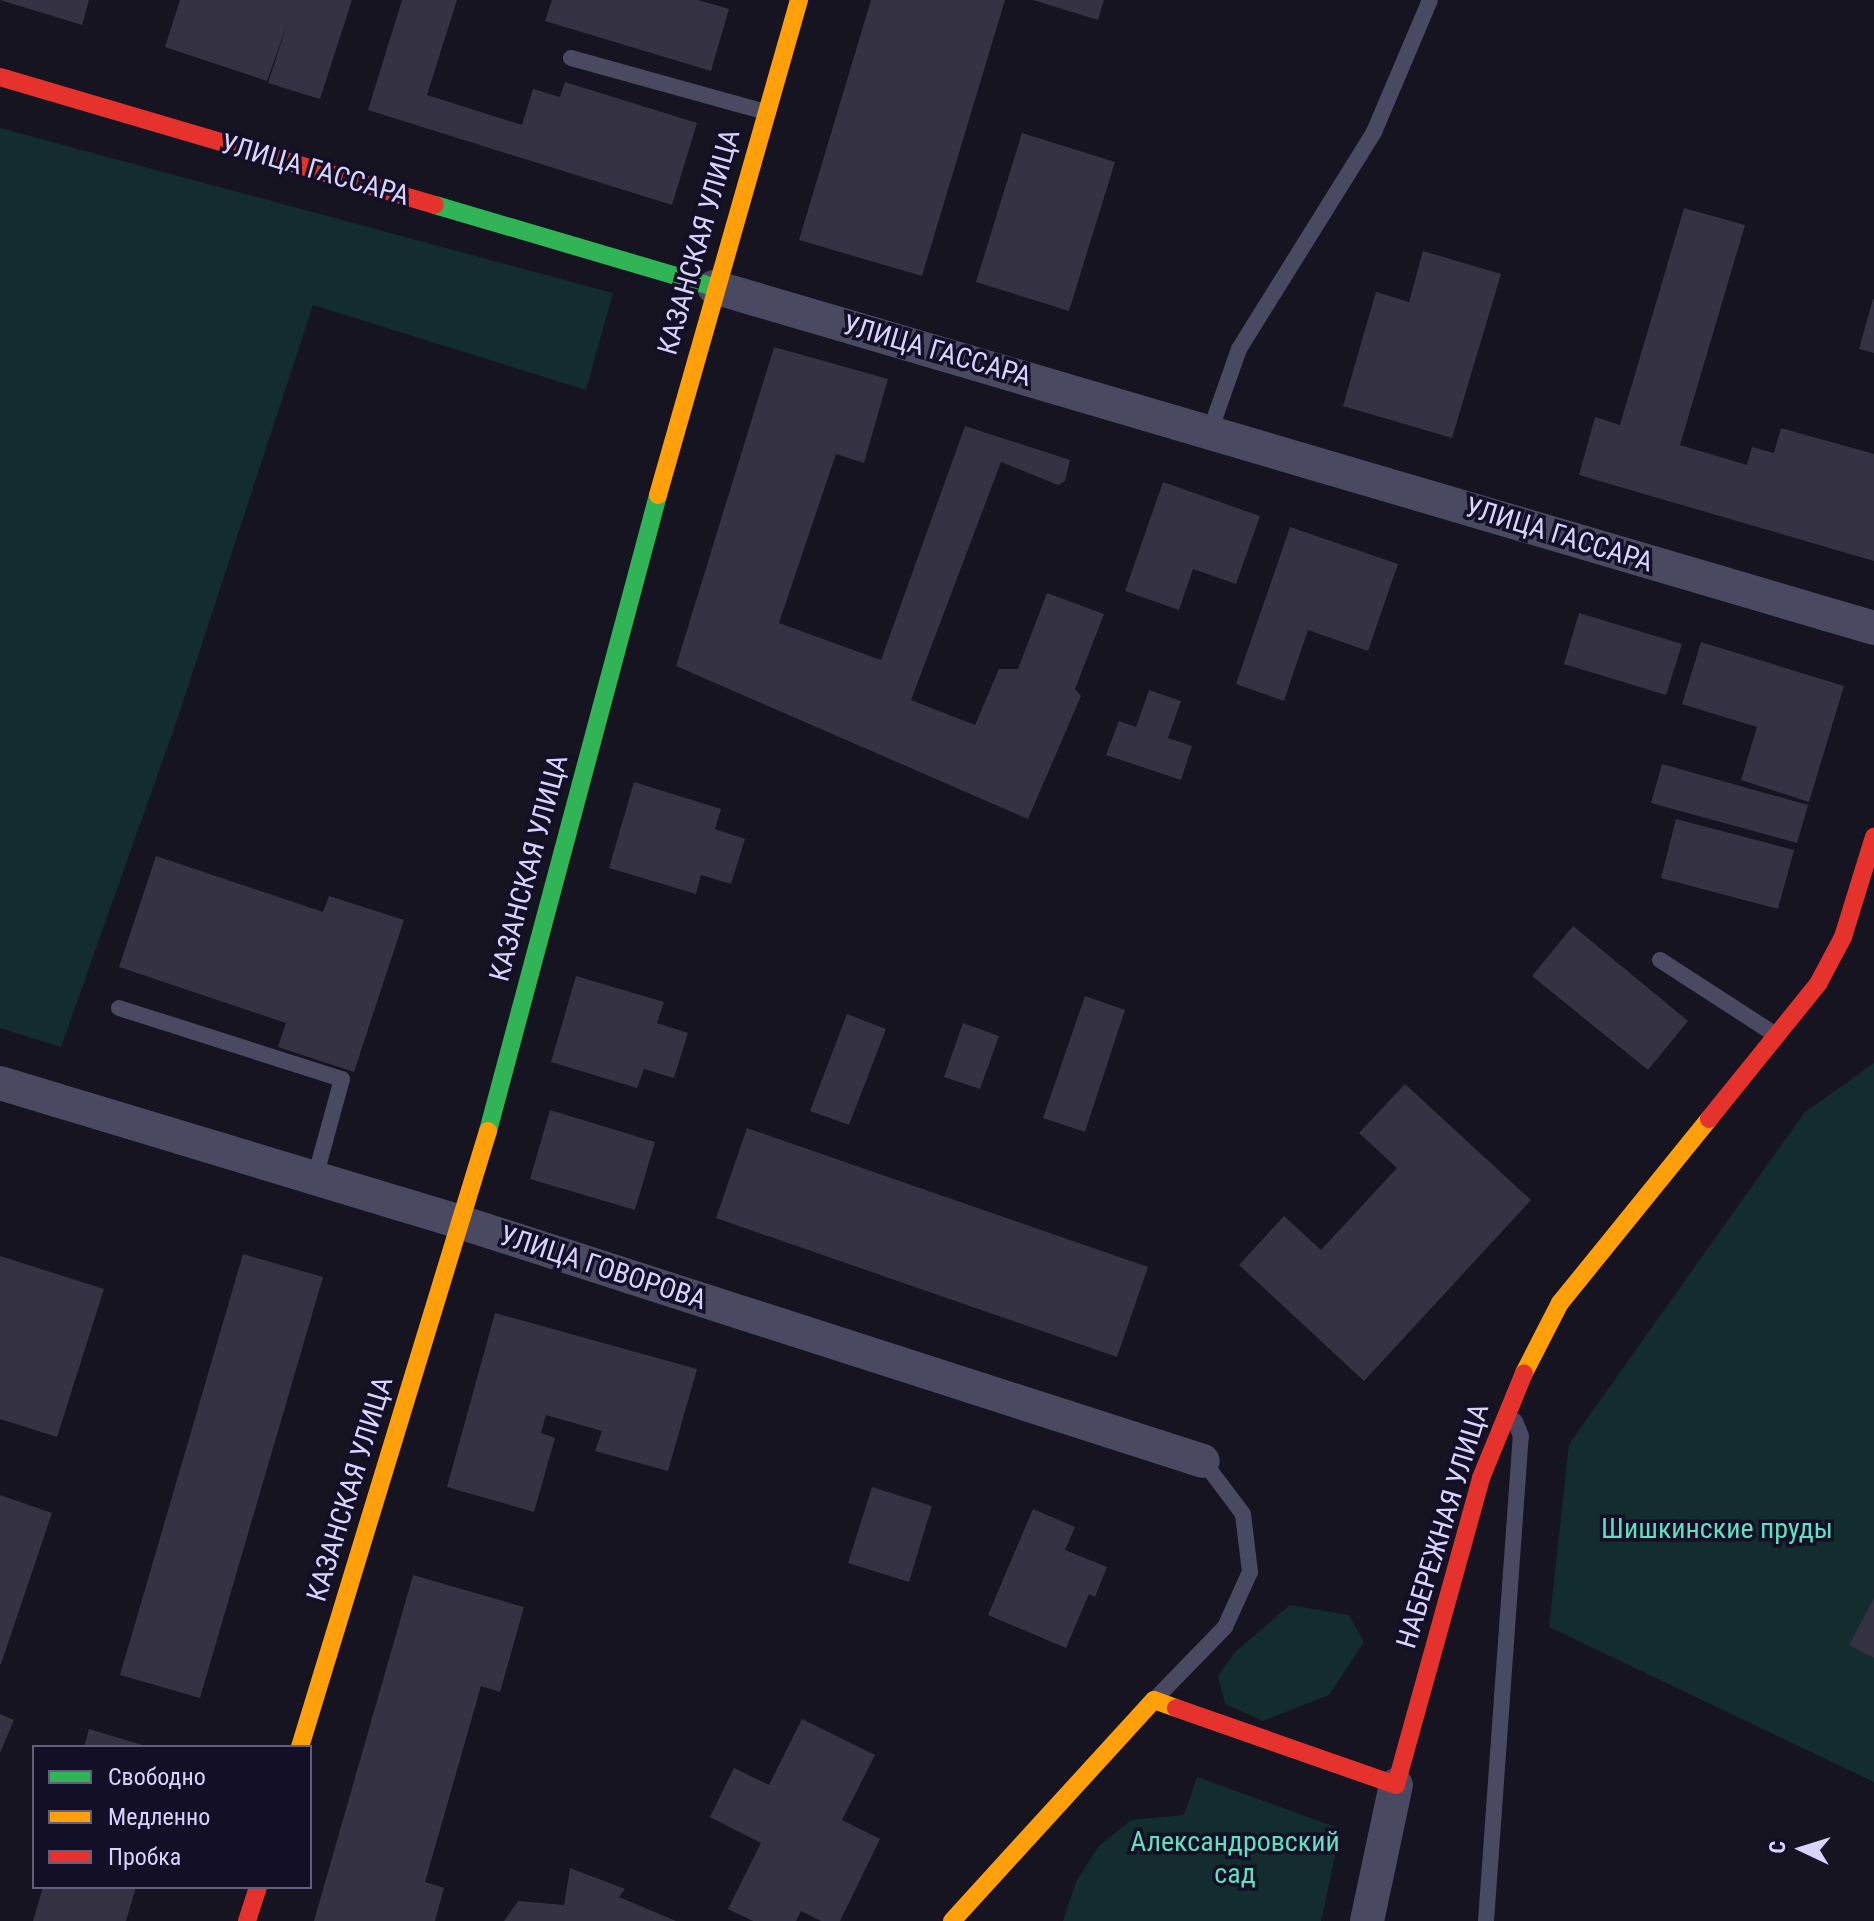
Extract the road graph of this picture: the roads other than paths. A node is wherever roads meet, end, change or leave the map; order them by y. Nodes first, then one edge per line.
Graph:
1 (799, 0) edge
2 (1430, 0) edge
3 (571, 58) dead end
4 (0, 77) edge
5 (766, 112) junction
6 (714, 287) junction
7 (1210, 431) junction
8 (1874, 628) edge
9 (1874, 837) edge
10 (1660, 960) dead end
11 (119, 1008) dead end
12 (1777, 1035) junction
13 (0, 1083) edge
14 (315, 1178) junction
15 (463, 1223) junction
16 (1509, 1405) junction
17 (1203, 1461) joint
18 (1154, 1700) junction
19 (301, 1745) edge
20 (1396, 1785) junction
21 (257, 1889) edge
22 (247, 1921) edge
23 (952, 1921) edge
24 (1367, 1921) edge
25 (1486, 1921) edge

1 - 5 street, КАЗАНСКАЯ УЛИЦА
2 - 7 lane
3 - 5 lane
4 - 6 street, УЛИЦА ГАССАРА
5 - 6 street, КАЗАНСКАЯ УЛИЦА
6 - 7 street, УЛИЦА ГАССАРА
6 - 15 street, КАЗАНСКАЯ УЛИЦА
7 - 8 street, УЛИЦА ГАССАРА
9 - 12 street, НАБЕРЕЖНАЯ УЛИЦА
10 - 12 lane
11 - 14 lane
12 - 16 street, НАБЕРЕЖНАЯ УЛИЦА
13 - 14 street, УЛИЦА ГОВОРОВА
14 - 15 street, УЛИЦА ГОВОРОВА
15 - 17 street, УЛИЦА ГОВОРОВА
15 - 19 street, КАЗАНСКАЯ УЛИЦА
16 - 20 street, НАБЕРЕЖНАЯ УЛИЦА
16 - 25 lane
17 - 18 lane
18 - 20 street
18 - 23 street
20 - 24 street
21 - 22 street

